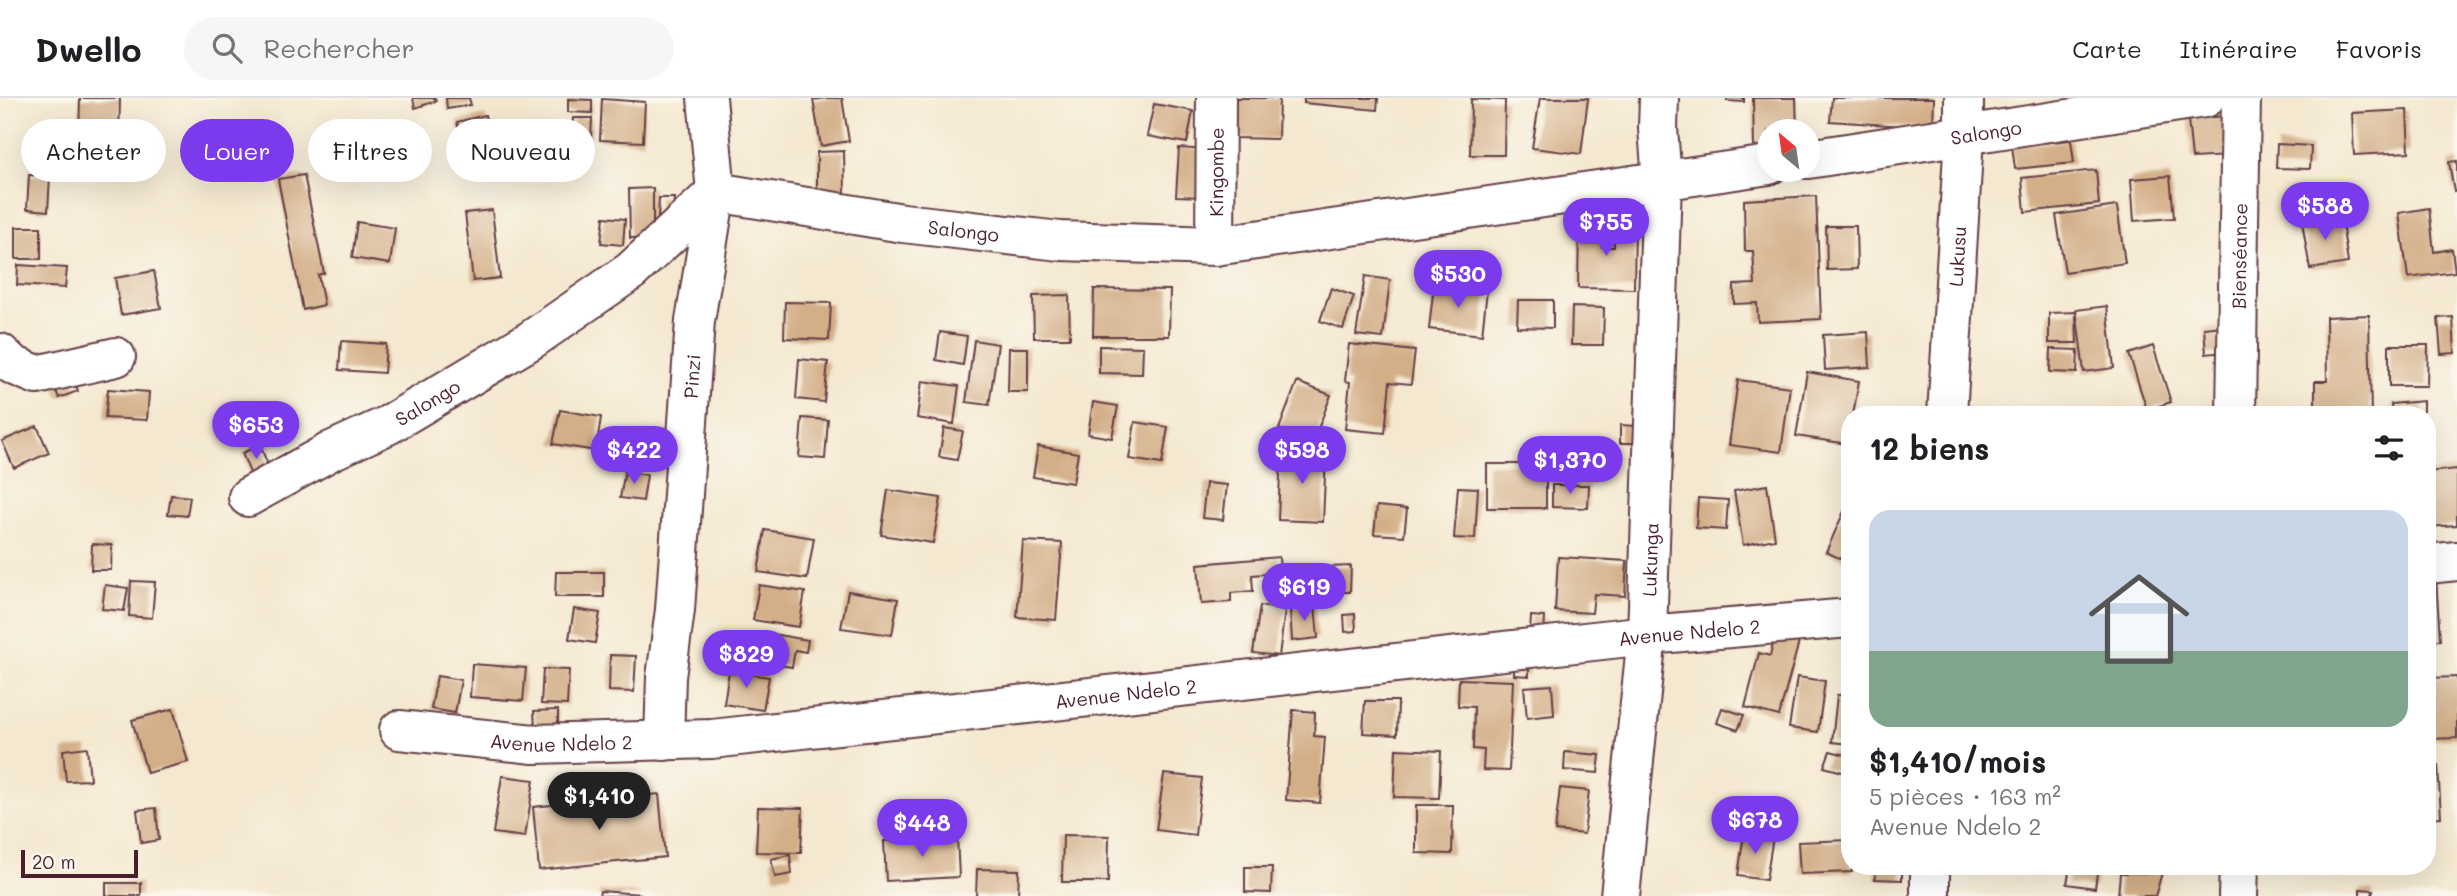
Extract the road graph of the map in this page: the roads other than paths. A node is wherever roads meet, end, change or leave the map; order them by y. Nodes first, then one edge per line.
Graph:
1 (707, 98) edge
2 (1216, 98) edge
3 (1659, 98) edge
4 (1964, 98) edge
5 (2205, 98) edge
6 (2241, 98) edge
7 (1964, 136) junction
8 (1820, 157) edge
9 (1757, 167) edge
10 (1662, 181) junction
11 (716, 192) junction
12 (1215, 246) junction
13 (0, 353) edge
14 (116, 357) dead end
15 (1948, 406) edge
16 (2236, 406) edge
17 (248, 497) dead end
18 (2457, 561) edge
19 (2436, 563) edge
20 (1841, 619) edge
21 (1647, 635) junction
22 (399, 730) dead end
23 (664, 741) junction
24 (1930, 875) edge
25 (2239, 875) edge
26 (1620, 896) edge
27 (1930, 896) edge
28 (2238, 896) edge

1 - 11 street, Pinzi
2 - 12 street, Kingombe
3 - 10 street, Lukunga
4 - 7 street, Lukusu
5 - 7 street, Salongo
6 - 16 street, Bienséance
7 - 8 street, Salongo
7 - 15 street, Lukusu
9 - 10 street, Salongo
10 - 12 street, Salongo
10 - 21 street, Lukunga
11 - 12 street, Salongo
11 - 17 street, Salongo
11 - 23 street, Pinzi
13 - 14 street
18 - 19 street
20 - 21 street, Avenue Ndelo 2
21 - 23 street, Avenue Ndelo 2
21 - 26 street, Lukunga
22 - 23 street, Avenue Ndelo 2
24 - 27 street
25 - 28 street

